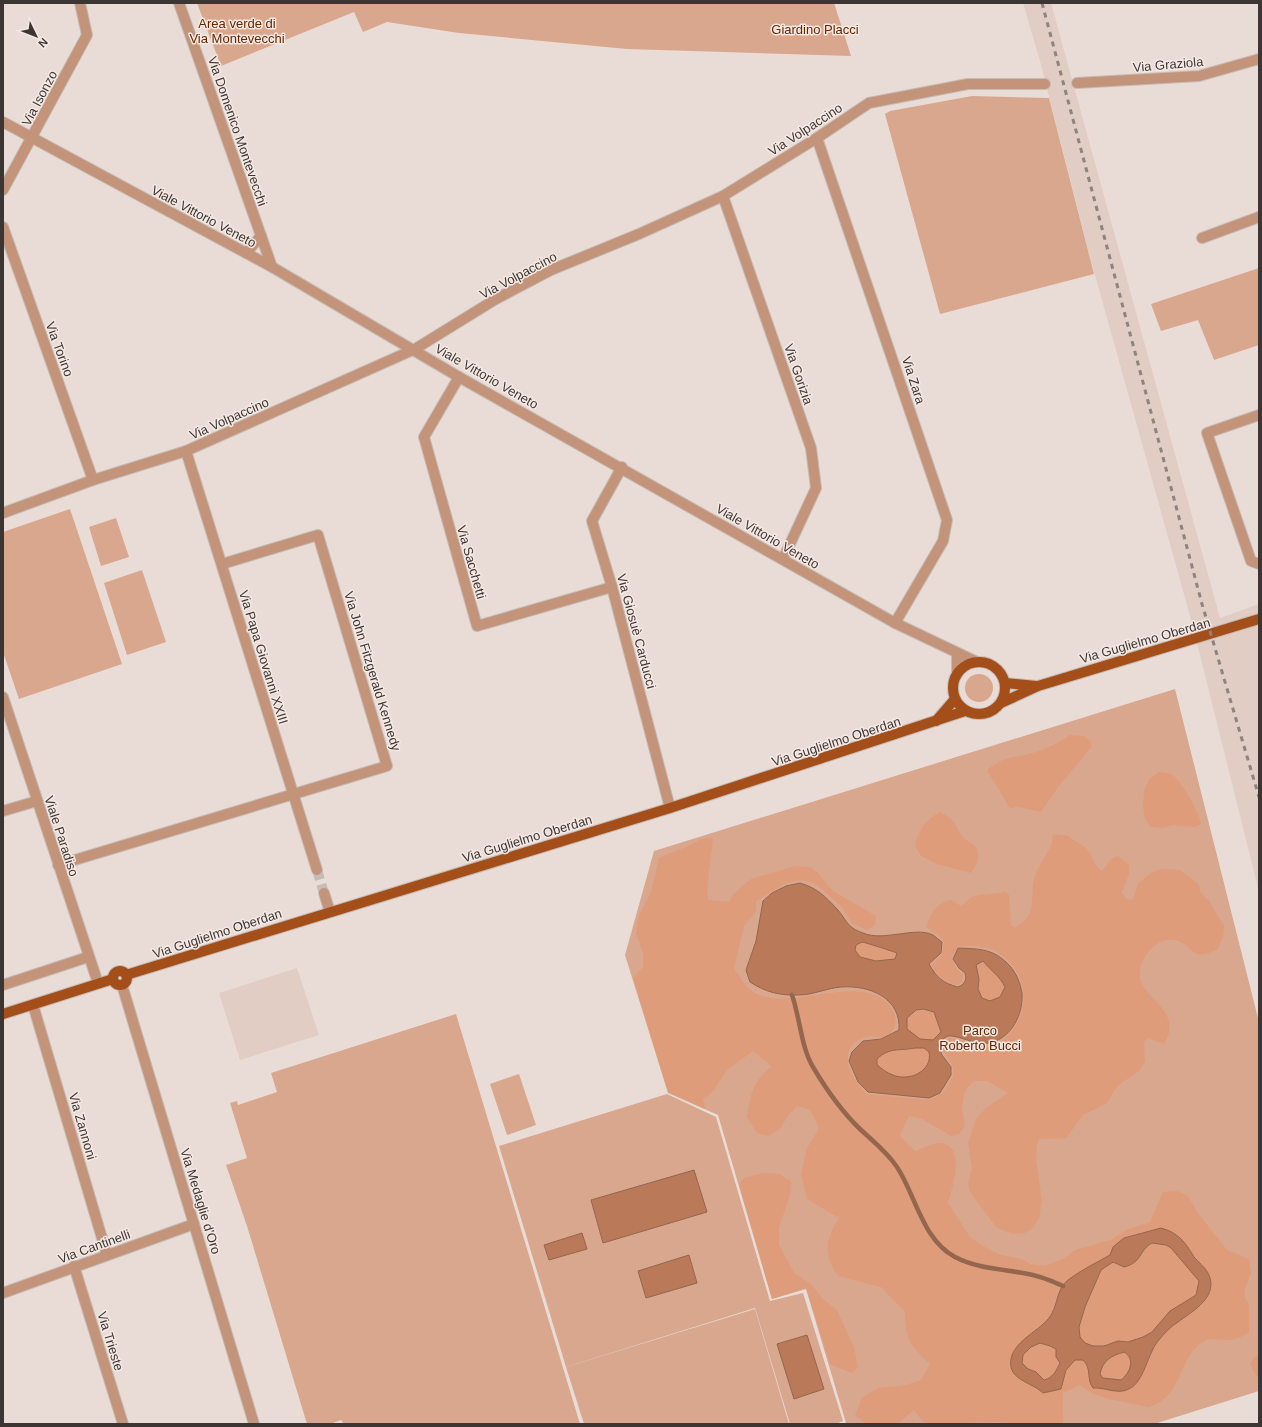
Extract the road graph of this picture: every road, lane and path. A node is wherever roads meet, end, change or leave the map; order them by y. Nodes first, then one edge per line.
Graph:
1 (80, 3) edge
2 (179, 3) edge
3 (1259, 59) edge
4 (1076, 83) dead end
5 (1045, 84) dead end
6 (3, 122) edge
7 (32, 138) junction
8 (817, 138) junction
9 (3, 190) edge
10 (723, 196) junction
11 (1259, 217) edge
12 (3, 227) edge
13 (261, 236) junction
14 (1202, 238) dead end
15 (246, 253) junction
16 (272, 267) junction
17 (415, 350) junction
18 (459, 377) junction
19 (1259, 415) edge
20 (186, 451) junction
21 (622, 467) junction
22 (94, 480) junction
23 (3, 513) edge
24 (783, 559) junction
25 (222, 564) junction
26 (1259, 564) edge
27 (612, 587) junction
28 (1259, 619) edge
29 (895, 623) junction
30 (956, 653) junction
31 (977, 662) junction
32 (957, 674) junction
33 (1005, 684) junction
34 (1038, 686) junction
35 (3, 697) edge
36 (955, 699) junction
37 (1001, 703) junction
38 (965, 711) junction
39 (935, 722) junction
40 (293, 794) junction
41 (37, 801) junction
42 (670, 808) junction
43 (3, 811) edge
44 (58, 865) junction
45 (317, 870) tunnel mouth
46 (324, 893) tunnel mouth
47 (330, 912) junction
48 (88, 957) junction
49 (126, 975) junction
50 (113, 979) junction
51 (98, 983) junction
52 (3, 985) edge
53 (122, 985) junction
54 (33, 1005) junction
55 (3, 1014) edge
56 (194, 1224) junction
57 (107, 1255) junction
58 (74, 1266) junction
59 (3, 1293) edge
60 (123, 1424) edge
61 (254, 1424) edge

1 - 7 street, Via Isonzo
2 - 13 street, Via Domenico Montevecchi
3 - 4 street, Via Graziola
5 - 8 street, Via Volpaccino
6 - 7 street, Viale Vittorio Veneto
7 - 9 street
7 - 15 street, Viale Vittorio Veneto
8 - 10 street, Via Volpaccino
8 - 29 street, Via Zara
10 - 17 street, Via Volpaccino
10 - 24 street, Via Gorizia
11 - 14 street
12 - 22 street, Via Torino
13 - 15 street
13 - 16 street, Via Domenico Montevecchi
15 - 16 street, Viale Vittorio Veneto
16 - 17 street, Viale Vittorio Veneto
17 - 18 street, Viale Vittorio Veneto
17 - 20 street, Via Volpaccino
18 - 21 street, Viale Vittorio Veneto
18 - 27 street, Via Sacchetti
19 - 26 street
20 - 22 street, Via Volpaccino
20 - 25 street, Via Papa Giovanni XXIII
21 - 24 street, Viale Vittorio Veneto
21 - 27 street, Via Giosuè Carducci
22 - 23 street, Via Volpaccino
24 - 29 street, Viale Vittorio Veneto
25 - 40 street, Via Papa Giovanni XXIII
25 - 40 street, Via John Fitzgerald Kennedy
27 - 42 street, Via Giosuè Carducci
28 - 34 main road, Via Guglielmo Oberdan
29 - 30 street, Viale Vittorio Veneto
30 - 31 street, Viale Vittorio Veneto
30 - 32 street
31 - 32 main road
31 - 33 main road
32 - 36 main road
33 - 34 main road, Via Guglielmo Oberdan
33 - 37 main road
34 - 37 main road, Via Guglielmo Oberdan
35 - 41 street, Viale Paradiso
36 - 38 main road
36 - 39 main road
37 - 38 main road, Via Guglielmo Oberdan
38 - 39 main road, Via Guglielmo Oberdan
39 - 42 main road, Via Guglielmo Oberdan
40 - 44 street, Via John Fitzgerald Kennedy
40 - 45 street, Via Papa Giovanni XXIII
41 - 43 street
41 - 44 street, Viale Paradiso
42 - 47 main road, Via Guglielmo Oberdan
44 - 48 street, Viale Paradiso
46 - 47 street
47 - 49 main road, Via Guglielmo Oberdan
48 - 51 street, Viale Paradiso
48 - 52 street
49 - 50 main road, Via Guglielmo Oberdan
49 - 53 main road
50 - 51 main road, Via Guglielmo Oberdan
50 - 53 main road
51 - 54 main road, Via Guglielmo Oberdan
53 - 56 street, Via Medaglie d'Oro
54 - 55 main road, Via Guglielmo Oberdan
54 - 57 street, Via Zannoni
56 - 57 street, Via Cantinelli
56 - 61 street, Via Medaglie d'Oro
57 - 58 street, Via Cantinelli
58 - 59 street, Via Cantinelli
58 - 60 street, Via Trieste

